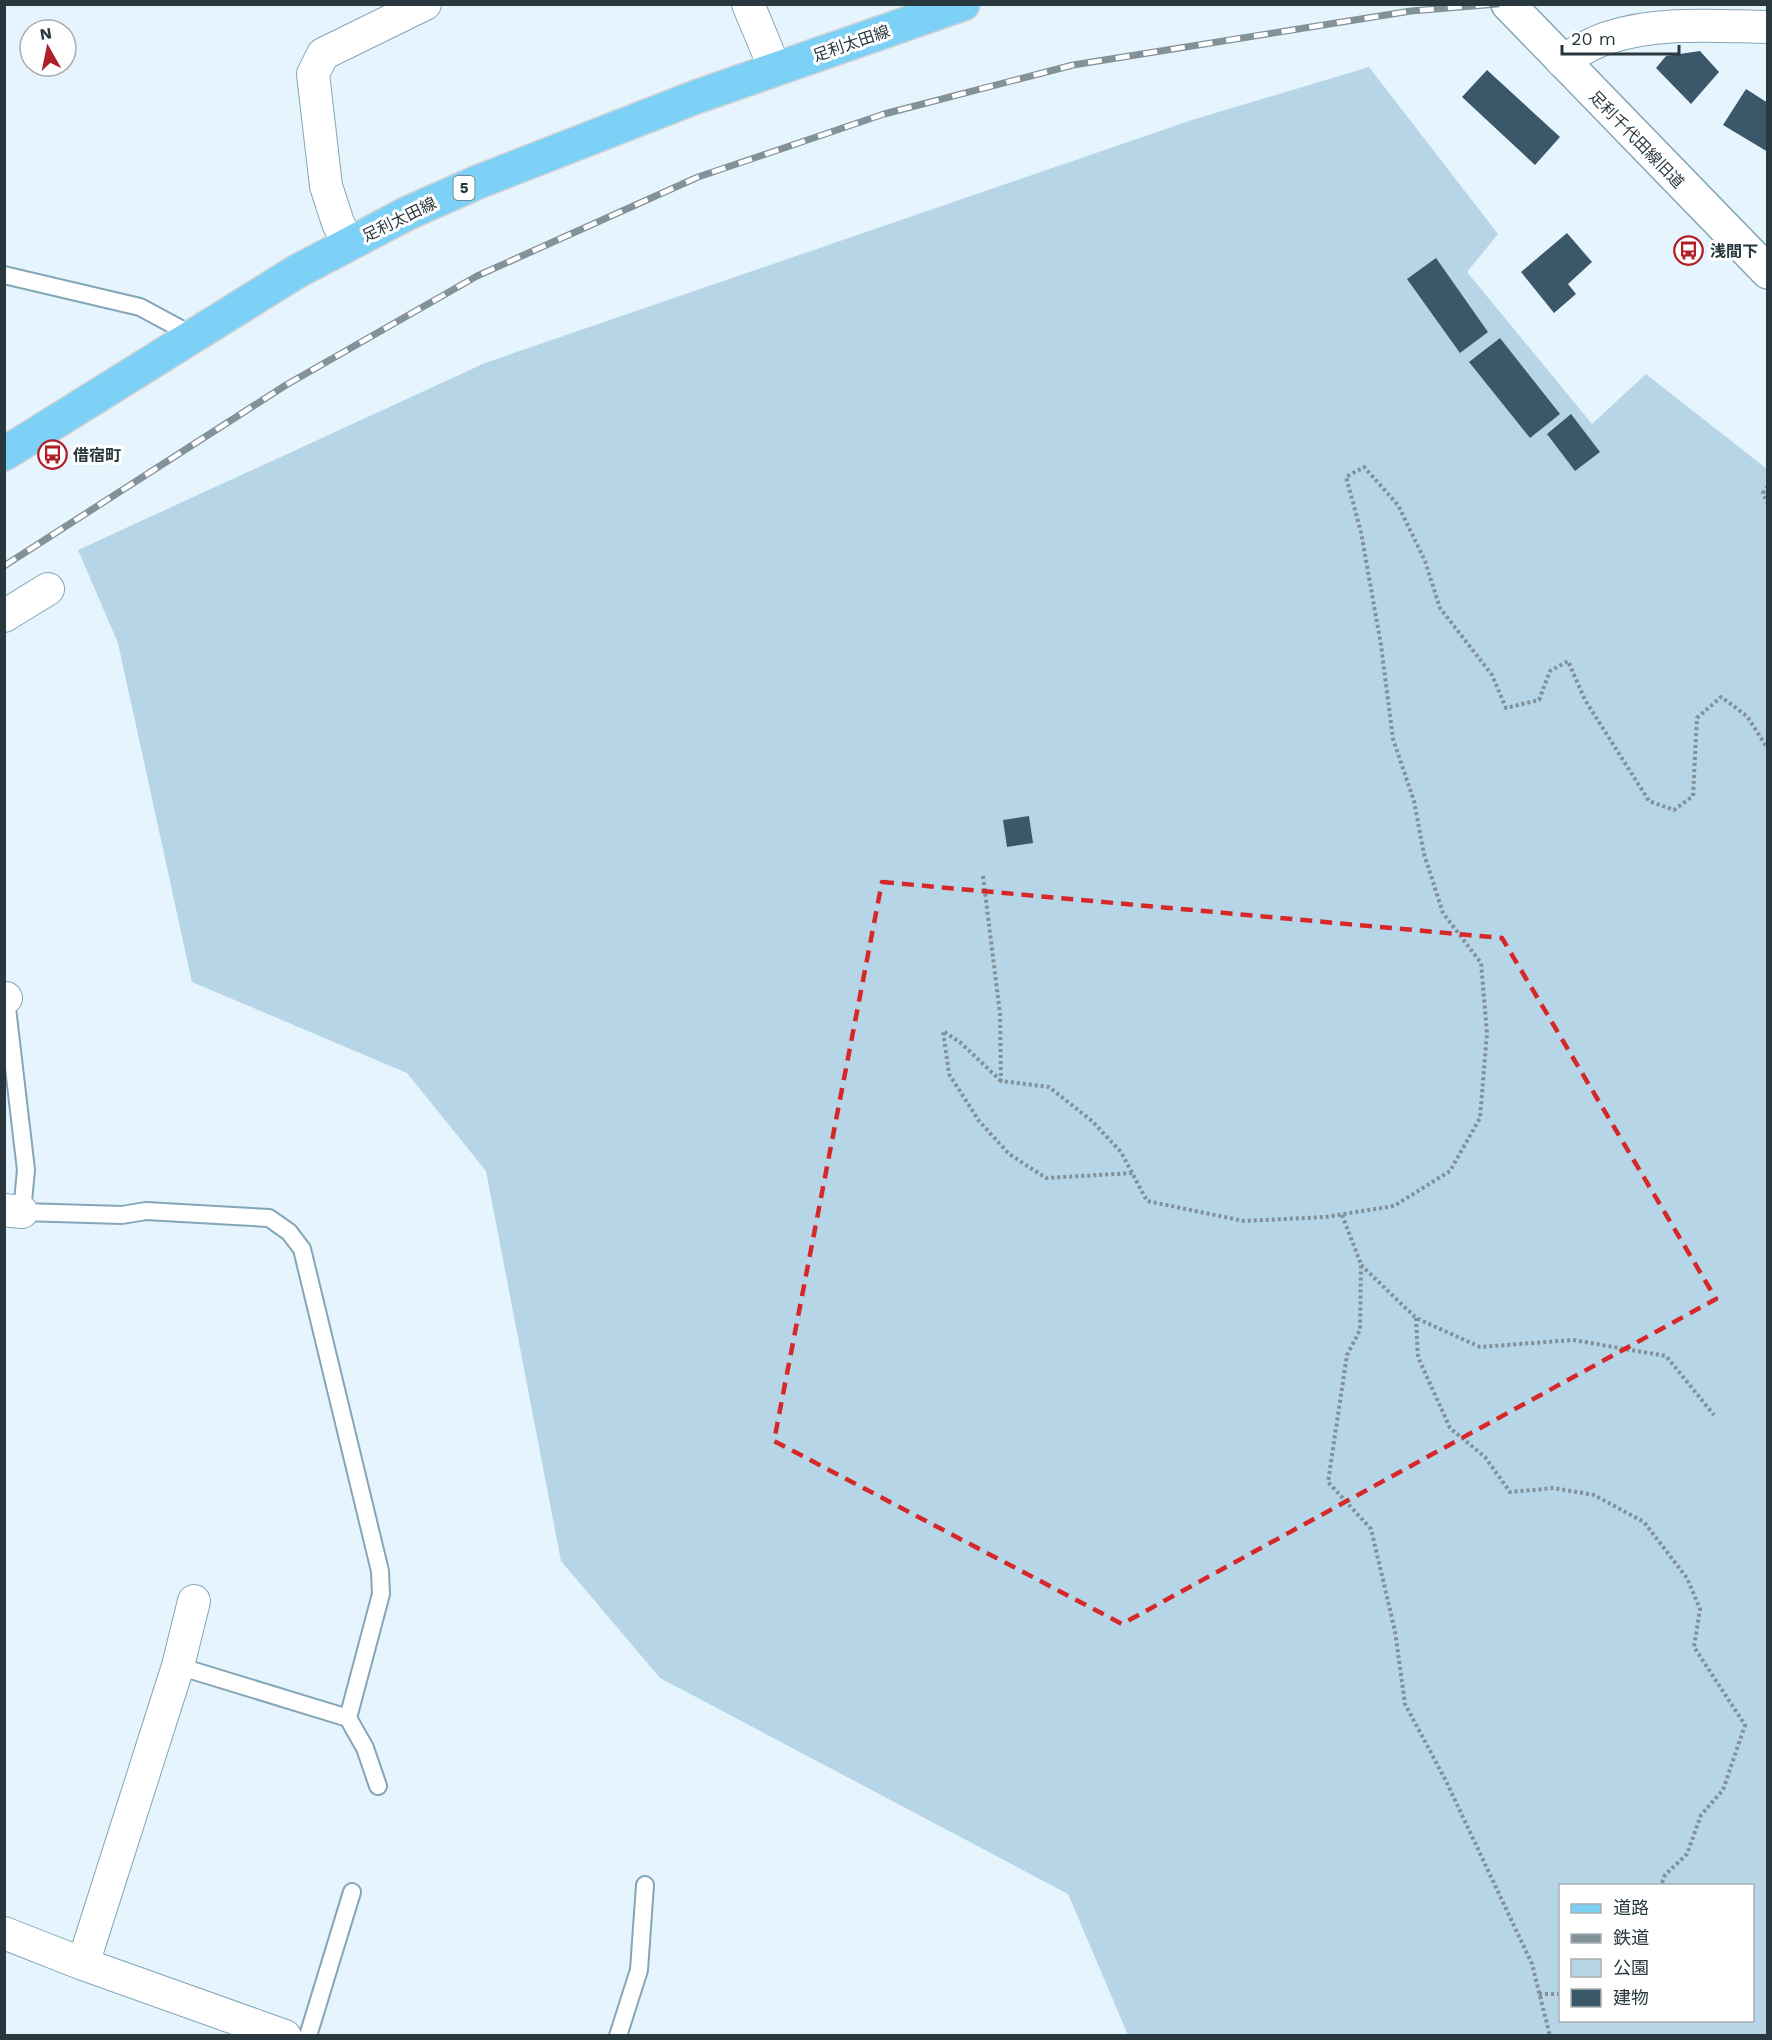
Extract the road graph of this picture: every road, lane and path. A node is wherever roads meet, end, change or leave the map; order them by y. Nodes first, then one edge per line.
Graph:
1 (425, 4) edge
2 (748, 4) edge
3 (963, 4) edge
4 (1508, 4) edge
5 (1767, 27) edge
6 (1562, 61) junction
7 (775, 69) junction
8 (349, 244) junction
9 (1767, 272) edge
10 (4, 275) edge
11 (192, 335) junction
12 (4, 454) edge
13 (1767, 486) edge
14 (1767, 504) edge
15 (48, 589) dead end
16 (4, 616) edge
17 (1767, 749) edge
18 (983, 876) dead end
19 (5, 995) edge
20 (1001, 1081) junction
21 (1133, 1173) junction
22 (14, 1211) edge
23 (1341, 1214) junction
24 (1361, 1264) junction
25 (1416, 1318) junction
26 (1714, 1415) dead end
27 (194, 1601) dead end
28 (178, 1666) junction
29 (348, 1718) junction
30 (378, 1786) dead end
31 (1663, 1884) edge
32 (645, 1885) dead end
33 (352, 1892) dead end
34 (4, 1933) edge
35 (83, 1964) junction
36 (1539, 1994) junction
37 (1559, 1994) edge
38 (285, 2036) edge
39 (308, 2036) edge
40 (618, 2036) edge
41 (1550, 2036) edge

1 - 8 street
2 - 7 street
3 - 7 main road, 足利太田線 / 5
4 - 6 street, 足利千代田線旧道
5 - 6 street
6 - 9 street, 足利千代田線旧道
7 - 8 main road, 足利太田線 / 5
8 - 11 main road, 足利太田線 / 5
10 - 11 lane
11 - 12 main road, 足利太田線 / 5
13 - 14 path
15 - 16 street
17 - 23 path
18 - 20 path
19 - 22 lane
20 - 21 path
20 - 21 path
21 - 23 path
22 - 29 lane
23 - 24 path
24 - 25 path
24 - 36 path
25 - 26 path
25 - 31 path
27 - 28 street
28 - 29 lane
28 - 35 street
29 - 30 lane
32 - 40 lane
33 - 39 lane
34 - 35 street
35 - 38 street
36 - 37 path
36 - 41 path

